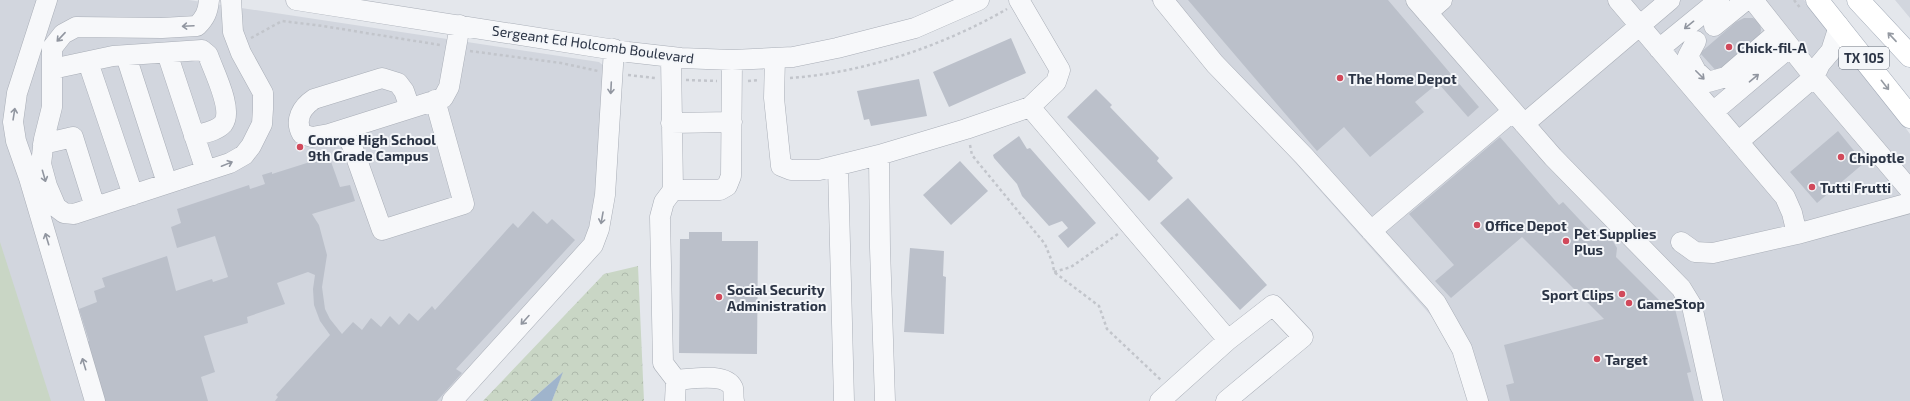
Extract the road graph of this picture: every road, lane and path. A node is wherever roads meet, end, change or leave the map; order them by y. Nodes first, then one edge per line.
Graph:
1 (47, 0) edge
2 (209, 0) edge
3 (231, 0) edge
4 (296, 0) edge
5 (979, 0) edge
6 (1019, 0) edge
7 (1163, 0) edge
8 (1442, 0) edge
9 (1618, 0) edge
10 (1670, 0) edge
11 (1719, 0) edge
12 (1746, 0) edge
13 (1753, 0) edge
14 (1817, 0) edge
15 (1858, 0) edge
16 (1422, 6) edge
17 (460, 25) junction
18 (1640, 26) junction
19 (1714, 26) dead end
20 (1839, 26) junction
21 (1784, 39) junction
22 (1696, 41) dead end
23 (1660, 49) junction
24 (614, 50) junction
25 (167, 53) junction
26 (126, 56) junction
27 (1910, 56) edge
28 (671, 57) junction
29 (775, 58) junction
30 (732, 60) junction
31 (88, 62) junction
32 (52, 69) junction
33 (1814, 77) junction
34 (435, 100) junction
35 (1030, 107) junction
36 (410, 108) junction
37 (1713, 112) junction
38 (1910, 117) edge
39 (1518, 118) junction
40 (732, 122) junction
41 (671, 123) junction
42 (346, 129) junction
43 (966, 129) junction
44 (194, 136) junction
45 (1738, 142) junction
46 (43, 144) junction
47 (879, 155) junction
48 (838, 166) junction
49 (206, 171) junction
50 (167, 183) junction
51 (673, 190) junction
52 (1910, 190) edge
53 (133, 195) junction
54 (1910, 203) edge
55 (95, 207) junction
56 (1130, 225) junction
57 (1371, 231) junction
58 (1798, 234) junction
59 (1681, 242) dead end
60 (1054, 272) junction
61 (1228, 340) junction
62 (676, 380) junction
63 (1166, 396) edge
64 (95, 401) edge
65 (452, 401) edge
66 (675, 401) edge
67 (734, 401) edge
68 (844, 401) edge
69 (885, 401) edge
70 (1226, 401) edge
71 (1478, 401) edge
72 (1713, 401) edge

64 -> 1 street
2 -> 32 street
49 -> 3 street
4 - 17 street, Sergeant Ed Holcomb Boulevard
5 - 29 street, Sergeant Ed Holcomb Boulevard
6 - 35 street
7 - 57 street
8 - 16 street
9 - 18 street
10 - 18 street
11 -> 23 street
12 - 19 street
13 - 21 street
14 - 20 main road, TX 105
27 -> 15 main road, TX 105
16 - 39 street
17 - 24 street, Sergeant Ed Holcomb Boulevard
17 - 34 street
18 - 23 street
18 - 39 street
20 - 33 street
20 -> 38 main road, TX 105
22 -> 21 street
21 - 33 street
37 -> 21 street
23 - 37 street
24 - 28 street, Sergeant Ed Holcomb Boulevard
24 -> 65 street
25 - 26 street
25 - 44 street
25 - 44 street
26 - 31 street
26 - 50 street
28 - 30 street, Sergeant Ed Holcomb Boulevard
28 - 41 street
29 - 30 street, Sergeant Ed Holcomb Boulevard
29 - 48 street
30 - 40 street
31 - 32 street
31 - 53 street
32 - 46 street
33 - 45 street
33 - 52 street
34 - 36 street
34 - 42 street
35 - 43 street
35 - 56 street
36 - 42 street
36 - 42 street
37 - 45 street
39 - 57 street
39 - 72 street
40 - 41 street
40 - 51 street
41 - 51 street
43 - 47 street
43 - 60 path
44 - 49 street
45 - 58 street
46 - 55 street
46 -> 55 street
47 - 48 street
47 - 69 street
48 - 68 street
49 - 50 street
50 - 53 street
51 - 62 street
53 - 55 street
54 - 58 street
56 - 60 path
56 - 61 street
57 - 71 street
58 - 59 street
60 - 63 path
61 - 63 street
61 - 70 street
62 - 66 street
62 - 67 street

